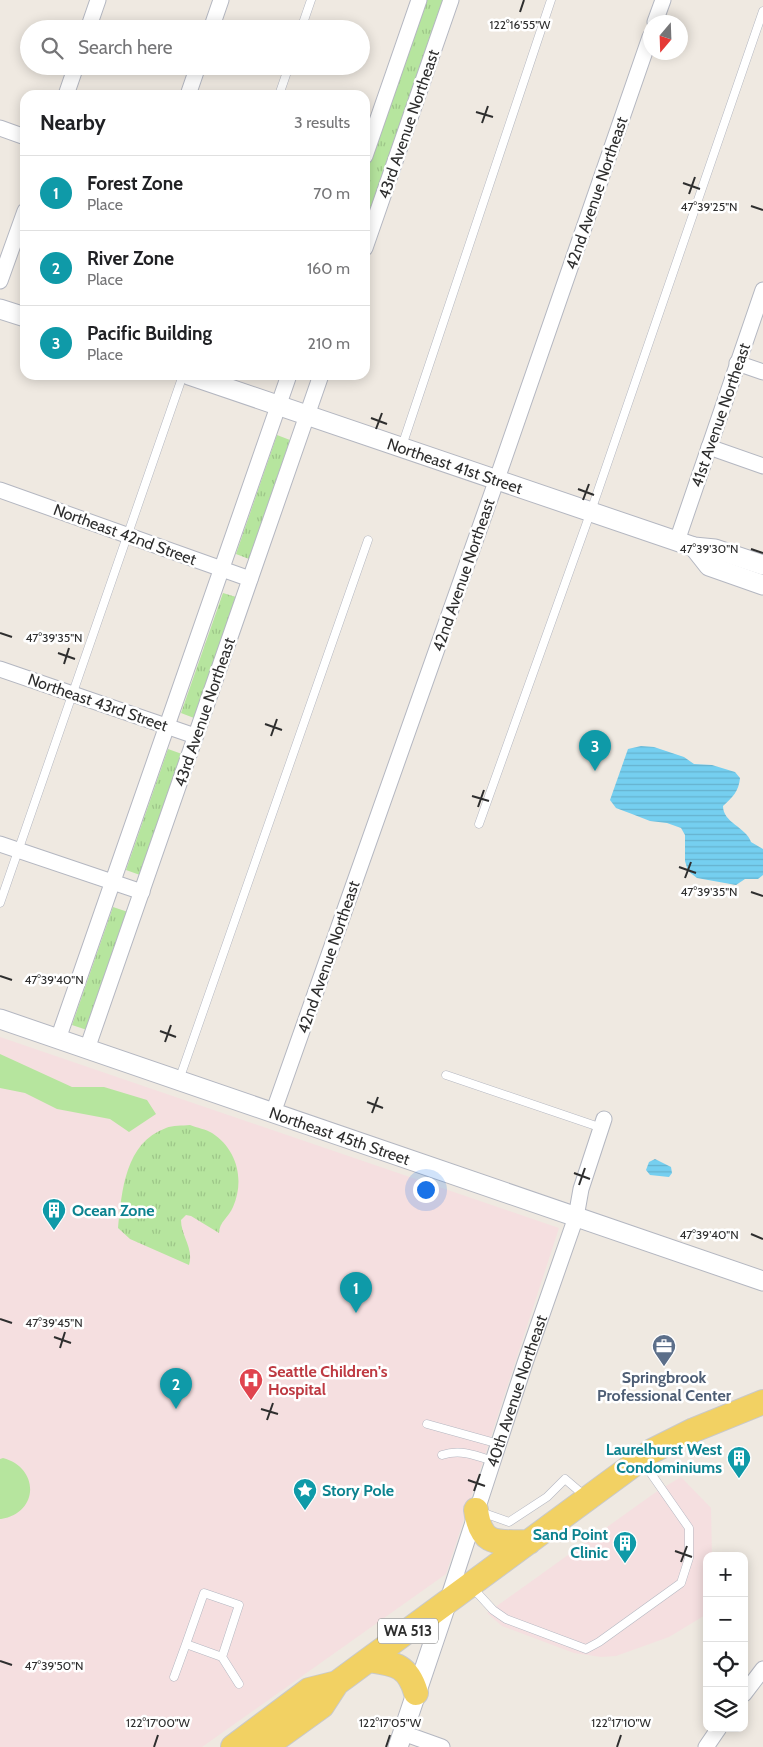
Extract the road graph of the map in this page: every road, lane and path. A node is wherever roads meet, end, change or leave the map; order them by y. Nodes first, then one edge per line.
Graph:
1 (98, 0) edge
2 (220, 0) edge
3 (311, 0) edge
4 (419, 0) edge
5 (450, 0) edge
6 (551, 0) edge
7 (663, 0) edge
8 (763, 11) edge
9 (658, 15) edge
10 (91, 20) edge
11 (214, 20) edge
12 (305, 20) edge
13 (643, 57) edge
14 (73, 75) edge
15 (195, 75) edge
16 (286, 75) edge
17 (68, 90) edge
18 (190, 90) edge
19 (281, 90) edge
20 (0, 128) edge
21 (20, 135) edge
22 (370, 142) edge
23 (20, 225) edge
24 (370, 233) edge
25 (0, 281) edge
26 (763, 290) edge
27 (0, 309) edge
28 (20, 315) edge
29 (737, 364) junction
30 (763, 372) edge
31 (181, 380) edge
32 (203, 380) edge
33 (287, 380) edge
34 (319, 380) edge
35 (278, 406) junction
36 (307, 416) junction
37 (709, 447) junction
38 (401, 448) junction
39 (763, 466) edge
40 (497, 479) junction
41 (0, 490) edge
42 (591, 511) junction
43 (128, 536) junction
44 (368, 540) dead end
45 (686, 544) junction
46 (763, 565) edge
47 (221, 569) junction
48 (250, 579) junction
49 (763, 585) edge
50 (0, 669) edge
51 (73, 694) junction
52 (167, 726) junction
53 (195, 736) junction
54 (480, 824) dead end
55 (0, 844) edge
56 (19, 850) junction
57 (113, 882) junction
58 (142, 892) junction
59 (0, 903) edge
60 (0, 1019) edge
61 (58, 1039) junction
62 (87, 1049) junction
63 (446, 1075) dead end
64 (179, 1080) junction
65 (273, 1112) junction
66 (603, 1123) joint
67 (576, 1217) junction
68 (763, 1281) edge
69 (763, 1402) edge
70 (427, 1424) dead end
71 (499, 1444) junction
72 (442, 1455) dead end
73 (641, 1460) junction
74 (493, 1461) junction
75 (588, 1499) junction
76 (476, 1510) junction
77 (529, 1542) junction
78 (469, 1585) junction
79 (447, 1602) junction
80 (186, 1644) junction
81 (222, 1657) junction
82 (369, 1660) junction
83 (763, 1669) edge
84 (174, 1677) dead end
85 (337, 1683) junction
86 (239, 1684) dead end
87 (748, 1689) edge
88 (416, 1693) junction
89 (716, 1732) edge
90 (400, 1740) edge
91 (270, 1746) edge
92 (233, 1747) edge
93 (442, 1747) edge
94 (706, 1747) edge

1 - 10 street
2 - 11 street
3 - 12 lane
4 - 22 street, 43rd Avenue Northeast
5 - 24 street, 43rd Avenue Northeast
6 - 38 lane
7 - 9 street
8 - 42 lane
13 - 40 street, 42nd Avenue Northeast
14 - 17 street
15 - 18 street
16 - 19 lane
20 - 21 street
23 - 25 street
26 - 29 street, 41st Avenue Northeast
27 - 28 street
29 - 30 street
29 - 37 street, 41st Avenue Northeast
31 - 43 lane
32 - 35 street, Northeast 41st Street
33 - 35 street, 43rd Avenue Northeast
34 - 36 street, 43rd Avenue Northeast
35 - 36 street, Northeast 41st Street
35 - 47 street, 43rd Avenue Northeast
36 - 38 street, Northeast 41st Street
36 - 48 street, 43rd Avenue Northeast
37 - 39 street
37 - 45 street, 41st Avenue Northeast
38 - 40 street, Northeast 41st Street
40 - 42 street, Northeast 41st Street
40 - 65 street, 42nd Avenue Northeast
41 - 43 street, Northeast 42nd Street
42 - 45 street, Northeast 41st Street
42 - 54 lane
43 - 47 street, Northeast 42nd Street
43 - 51 lane
44 - 64 lane
45 - 46 street, Northeast 41st Street
45 - 49 street
47 - 48 street, Northeast 42nd Street
47 - 52 street, 43rd Avenue Northeast
48 - 53 street, 43rd Avenue Northeast
50 - 51 street, Northeast 43rd Street
51 - 52 street, Northeast 43rd Street
51 - 56 lane
52 - 53 street, Northeast 43rd Street
52 - 57 street, 43rd Avenue Northeast
53 - 58 street, 43rd Avenue Northeast
55 - 56 street
56 - 57 street
56 - 59 lane
57 - 58 street
57 - 61 street, 43rd Avenue Northeast
58 - 62 street, 43rd Avenue Northeast
60 - 61 street, Northeast 45th Street
61 - 62 street, Northeast 45th Street
62 - 64 street, Northeast 45th Street
63 - 66 lane
64 - 65 street, Northeast 45th Street
65 - 67 street, Northeast 45th Street
66 - 67 street, 40th Avenue Northeast
67 - 68 street, Northeast 45th Street
67 - 71 street, 40th Avenue Northeast
69 - 73 main road, WA 513
70 - 71 lane
71 - 74 street, 40th Avenue Northeast
72 - 74 lane
73 - 75 main road, WA 513
73 - 78 lane
74 - 76 street, 40th Avenue Northeast
75 - 76 lane
75 - 77 main road, WA 513
76 - 77 main road
76 - 79 street, 40th Avenue Northeast
77 - 78 main road, WA 513
78 - 79 main road, WA 513
79 - 82 main road, WA 513
79 - 88 street, 40th Avenue Northeast
80 - 81 lane
80 - 81 lane
80 - 84 lane
81 - 86 lane
82 - 85 main road, WA 513
82 - 88 main road
83 - 87 street
85 - 91 main road, WA 513
85 - 92 main road, WA 513
88 - 90 street, 40th Avenue Northeast
89 - 94 street
90 - 93 street

